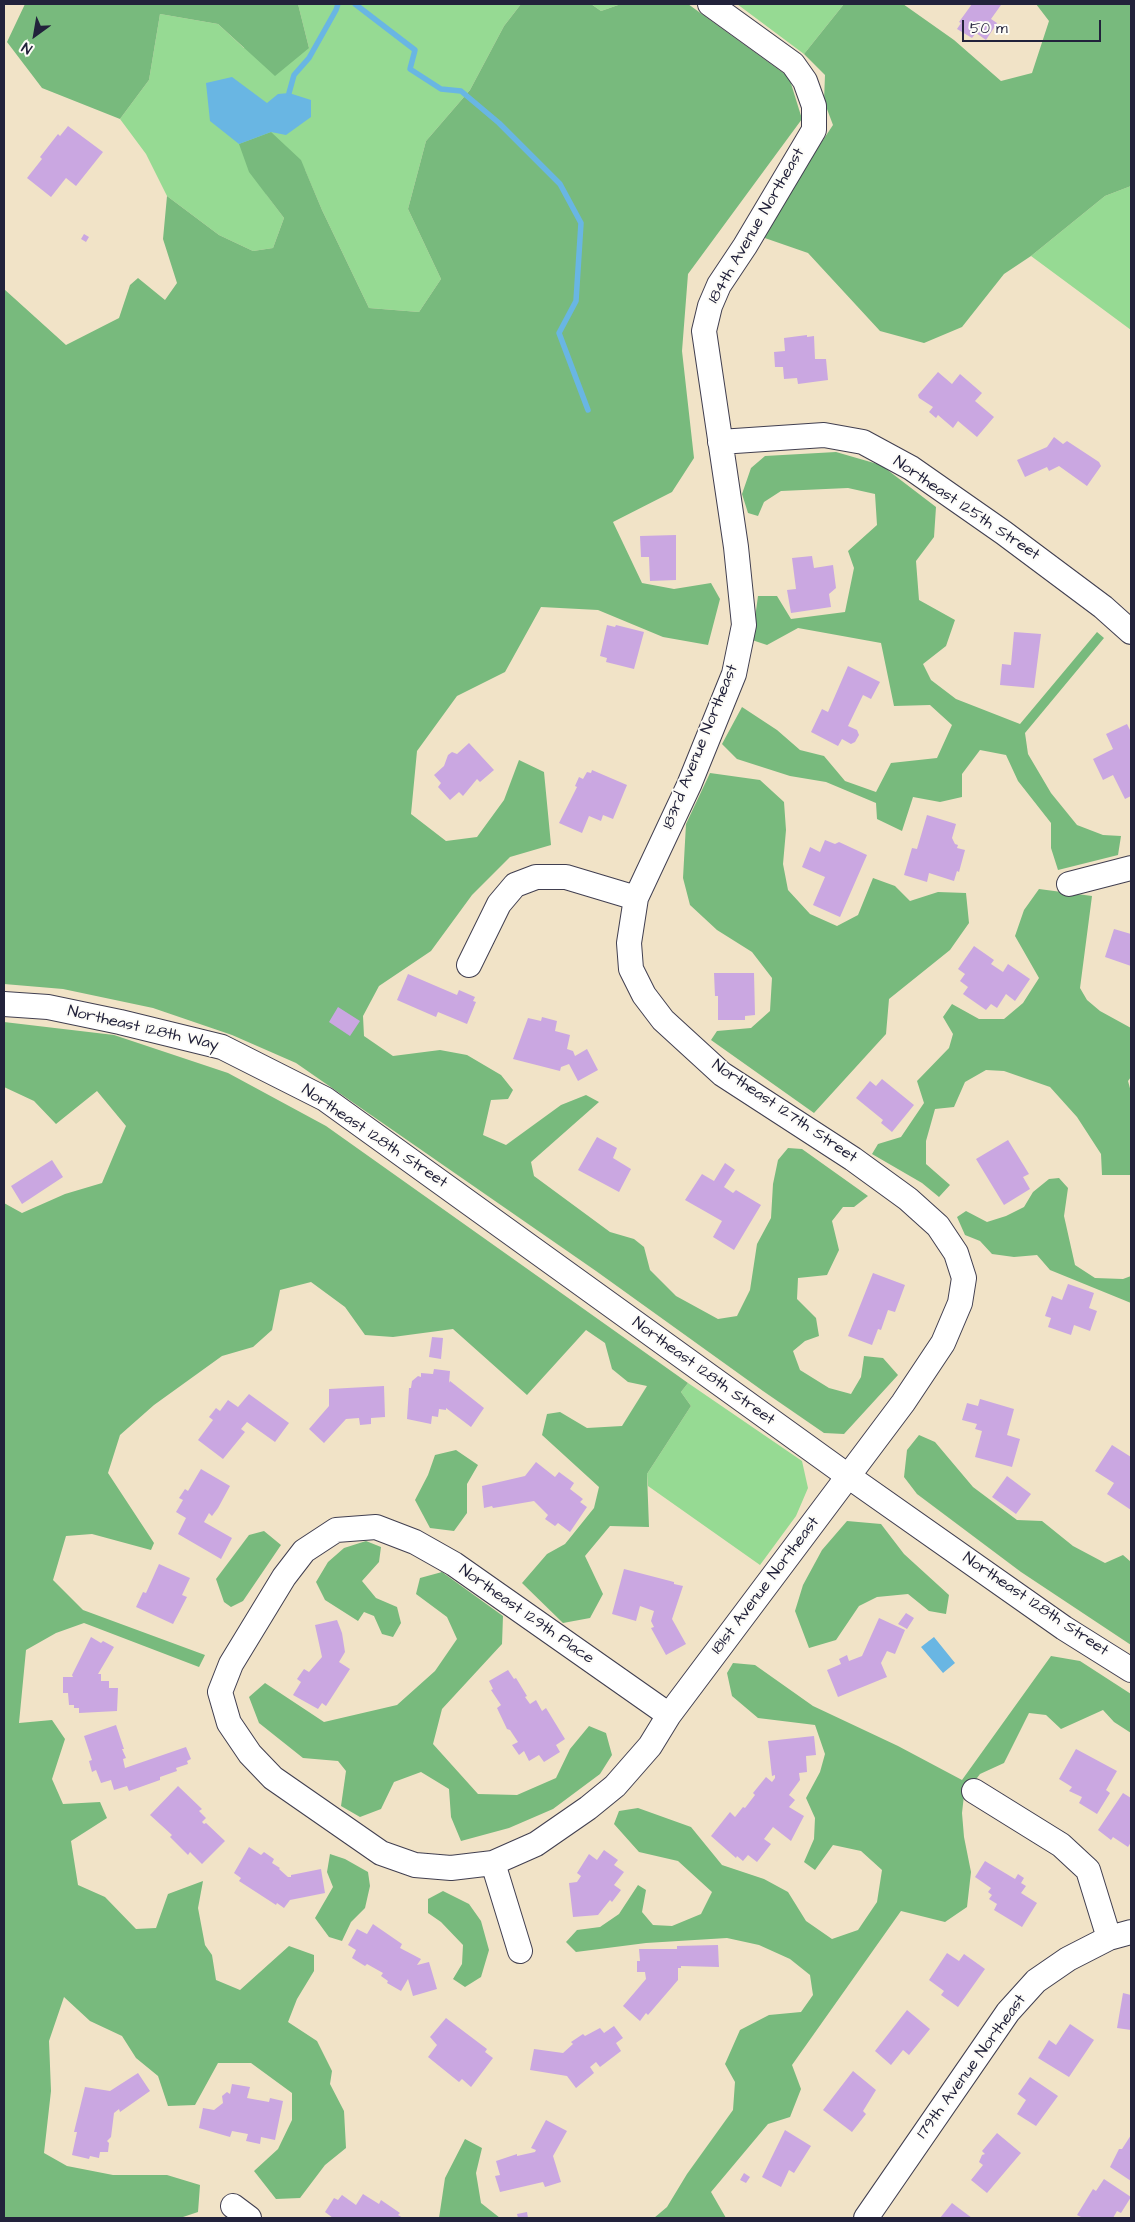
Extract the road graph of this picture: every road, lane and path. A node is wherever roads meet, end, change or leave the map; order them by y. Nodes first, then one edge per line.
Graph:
1 (717, 6) edge
2 (720, 442) junction
3 (1131, 632) edge
4 (1131, 868) edge
5 (1070, 884) dead end
6 (636, 898) junction
7 (469, 965) dead end
8 (4, 1004) edge
9 (276, 1074) joint
10 (956, 1253) joint
11 (848, 1476) junction
12 (376, 1527) joint
13 (1131, 1670) edge
14 (669, 1715) junction
15 (974, 1791) dead end
16 (493, 1863) junction
17 (1120, 1935) edge
18 (520, 1951) dead end
19 (866, 2218) edge

1 - 2 street, 184th Avenue Northeast
2 - 3 street, Northeast 125th Street
2 - 6 street, 183rd Avenue Northeast
4 - 5 street
6 - 7 street
6 - 10 street, Northeast 127th Street
8 - 9 street, Northeast 128th Way
9 - 11 street, Northeast 128th Street
10 - 11 street, 181st Avenue Northeast
11 - 13 street, Northeast 128th Street
11 - 14 street, 181st Avenue Northeast
12 - 14 street, Northeast 129th Place
12 - 16 street, 181st Avenue Northeast
14 - 16 street, 181st Avenue Northeast
15 - 17 street
16 - 18 street
17 - 19 street, 179th Avenue Northeast

